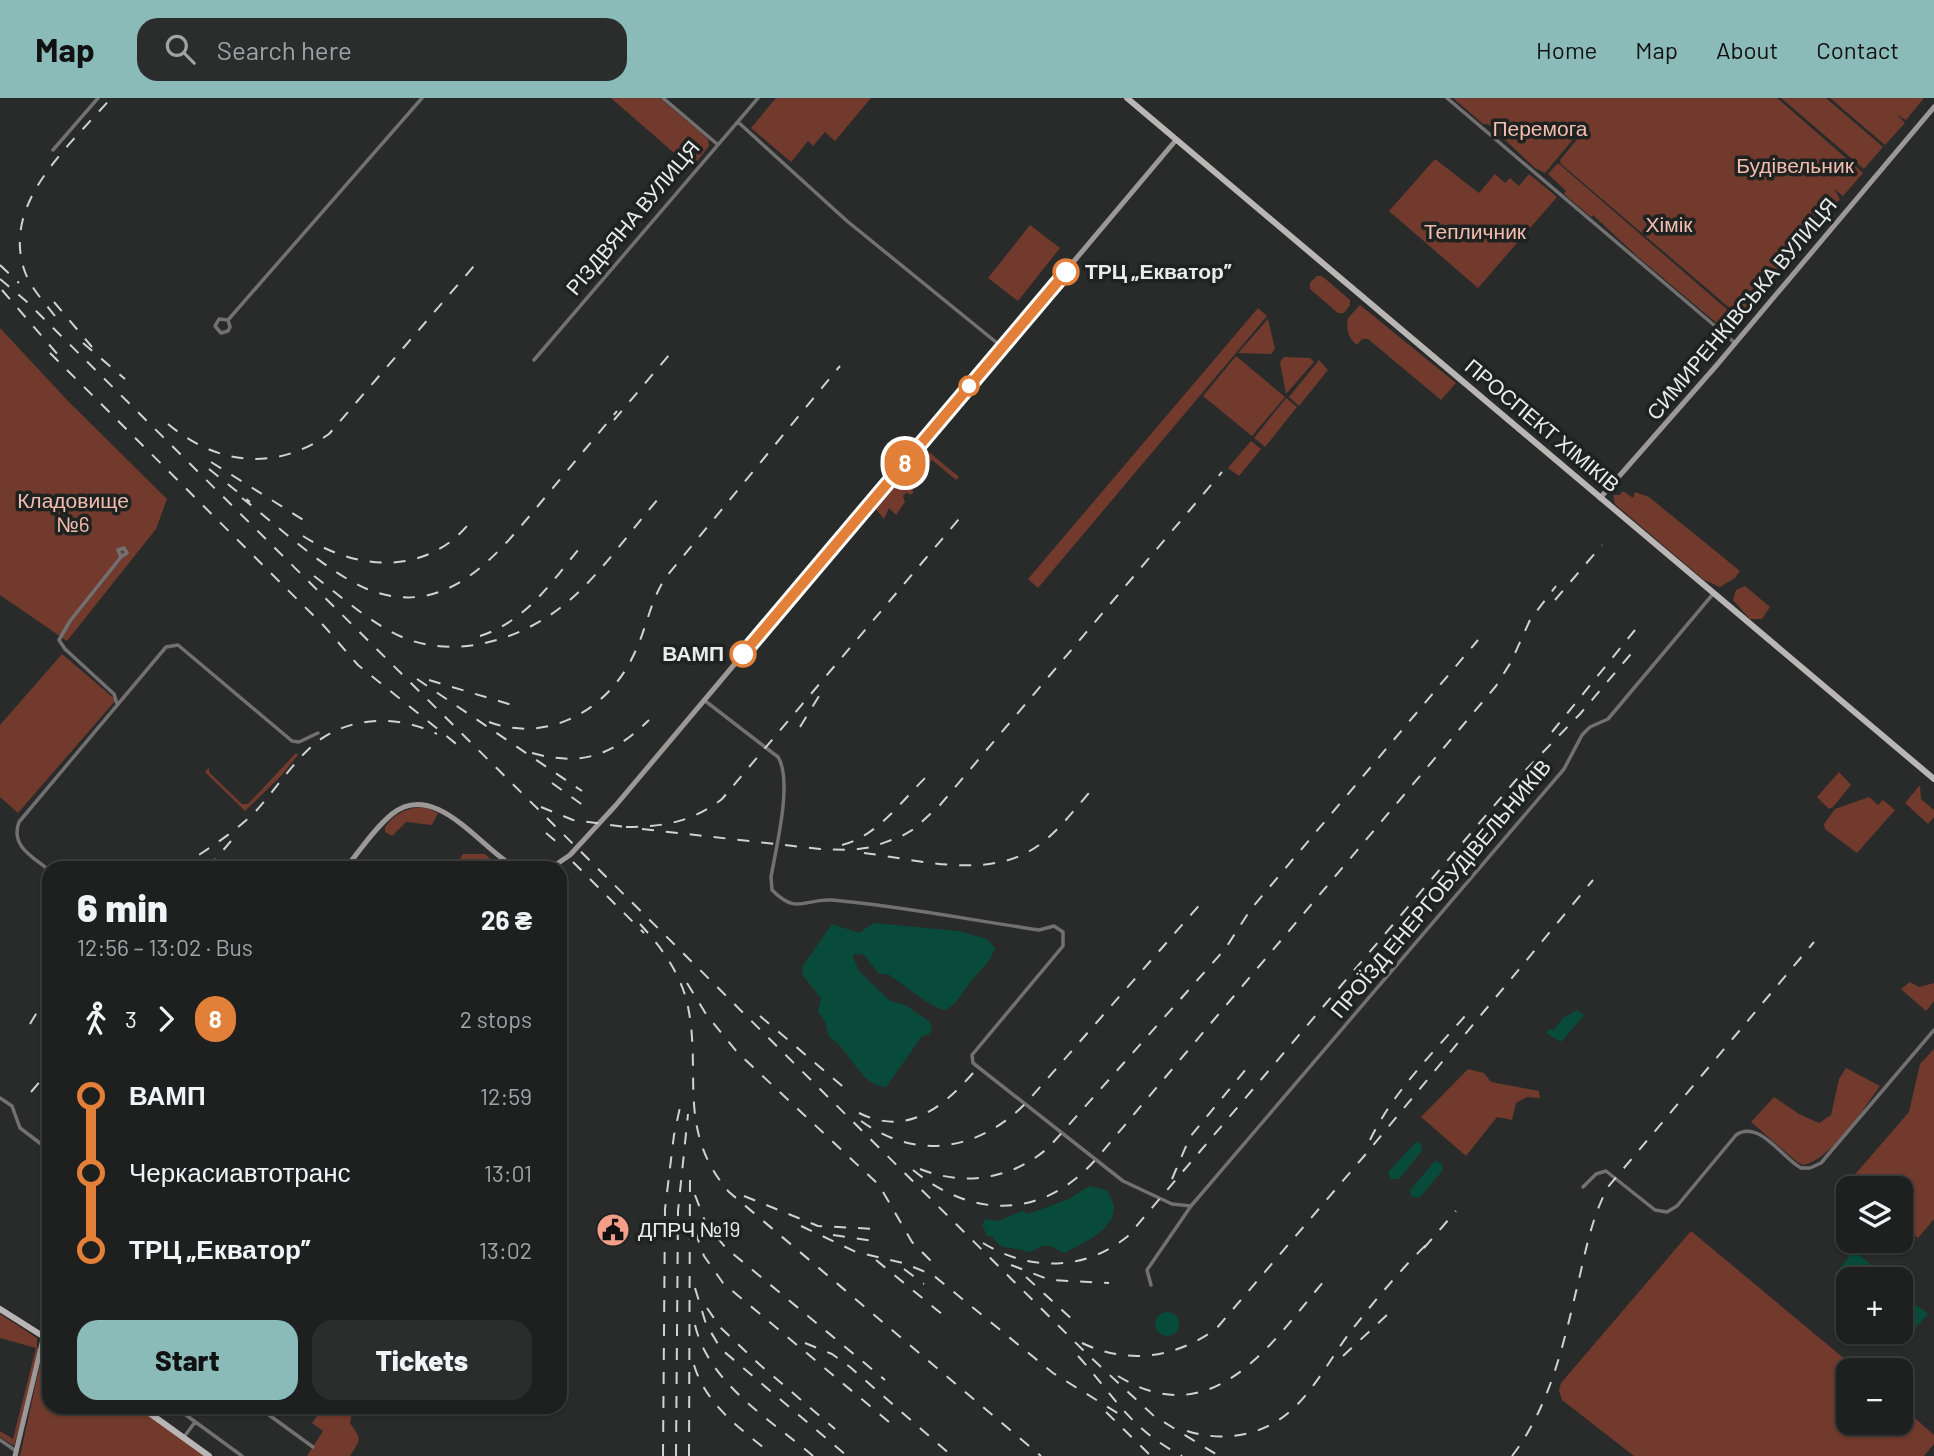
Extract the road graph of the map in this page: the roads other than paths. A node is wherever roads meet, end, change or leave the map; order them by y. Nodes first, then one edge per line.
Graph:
1 (98, 98) edge
2 (422, 98) edge
3 (663, 98) edge
4 (758, 98) edge
5 (1127, 98) edge
6 (1447, 98) edge
7 (1934, 107) edge
8 (738, 122) junction
9 (1176, 140) junction
10 (718, 144) junction
11 (54, 150) dead end
12 (228, 320) junction
13 (1735, 343) junction
14 (1002, 347) junction
15 (534, 360) dead end
16 (1600, 498) junction
17 (121, 556) dead end
18 (1713, 594) junction
19 (704, 700) junction
20 (117, 706) junction
21 (318, 733) dead end
22 (1934, 779) edge
23 (352, 861) edge
24 (507, 861) edge
25 (562, 861) edge
26 (42, 864) edge
27 (1934, 1030) edge
28 (0, 1098) edge
29 (42, 1145) edge
30 (1583, 1187) dead end
31 (1191, 1206) junction
32 (1151, 1285) dead end
33 (0, 1309) edge
34 (42, 1331) edge
35 (42, 1353) edge
36 (151, 1414) edge
37 (184, 1414) edge
38 (268, 1414) edge
39 (195, 1422) junction
40 (184, 1437) junction
41 (0, 1440) edge
42 (313, 1447) dead end
43 (16, 1454) edge
44 (209, 1456) edge
45 (242, 1456) edge

1 - 11 street
2 - 12 street
3 - 10 street
4 - 8 street, РІЗДВЯНА ВУЛИЦЯ
5 - 9 main road, ПРОСПЕКТ ХІМІКІВ
6 - 13 street
7 - 13 main road, СИМИРЕНКІВСЬКА ВУЛИЦЯ
8 - 10 street, РІЗДВЯНА ВУЛИЦЯ
8 - 14 street
9 - 14 main road
9 - 16 main road, ПРОСПЕКТ ХІМІКІВ
10 - 15 street, РІЗДВЯНА ВУЛИЦЯ
12 - 12 street
13 - 16 main road, СИМИРЕНКІВСЬКА ВУЛИЦЯ
14 - 19 main road
16 - 18 main road, ПРОСПЕКТ ХІМІКІВ
17 - 20 street
18 - 22 main road, ПРОСПЕКТ ХІМІКІВ
18 - 31 street, ПРОЇЗД ЕНЕРГОБУДІВЕЛЬНИКІВ
19 - 25 main road
19 - 31 street
20 - 21 street
20 - 26 street
23 - 24 main road
27 - 30 street
28 - 29 street
31 - 32 street, ПРОЇЗД ЕНЕРГОБУДІВЕЛЬНИКІВ
33 - 34 main road
35 - 43 main road
36 - 40 main road
37 - 39 street
38 - 42 street
39 - 40 street
39 - 45 street
40 - 44 main road
41 - 43 street

